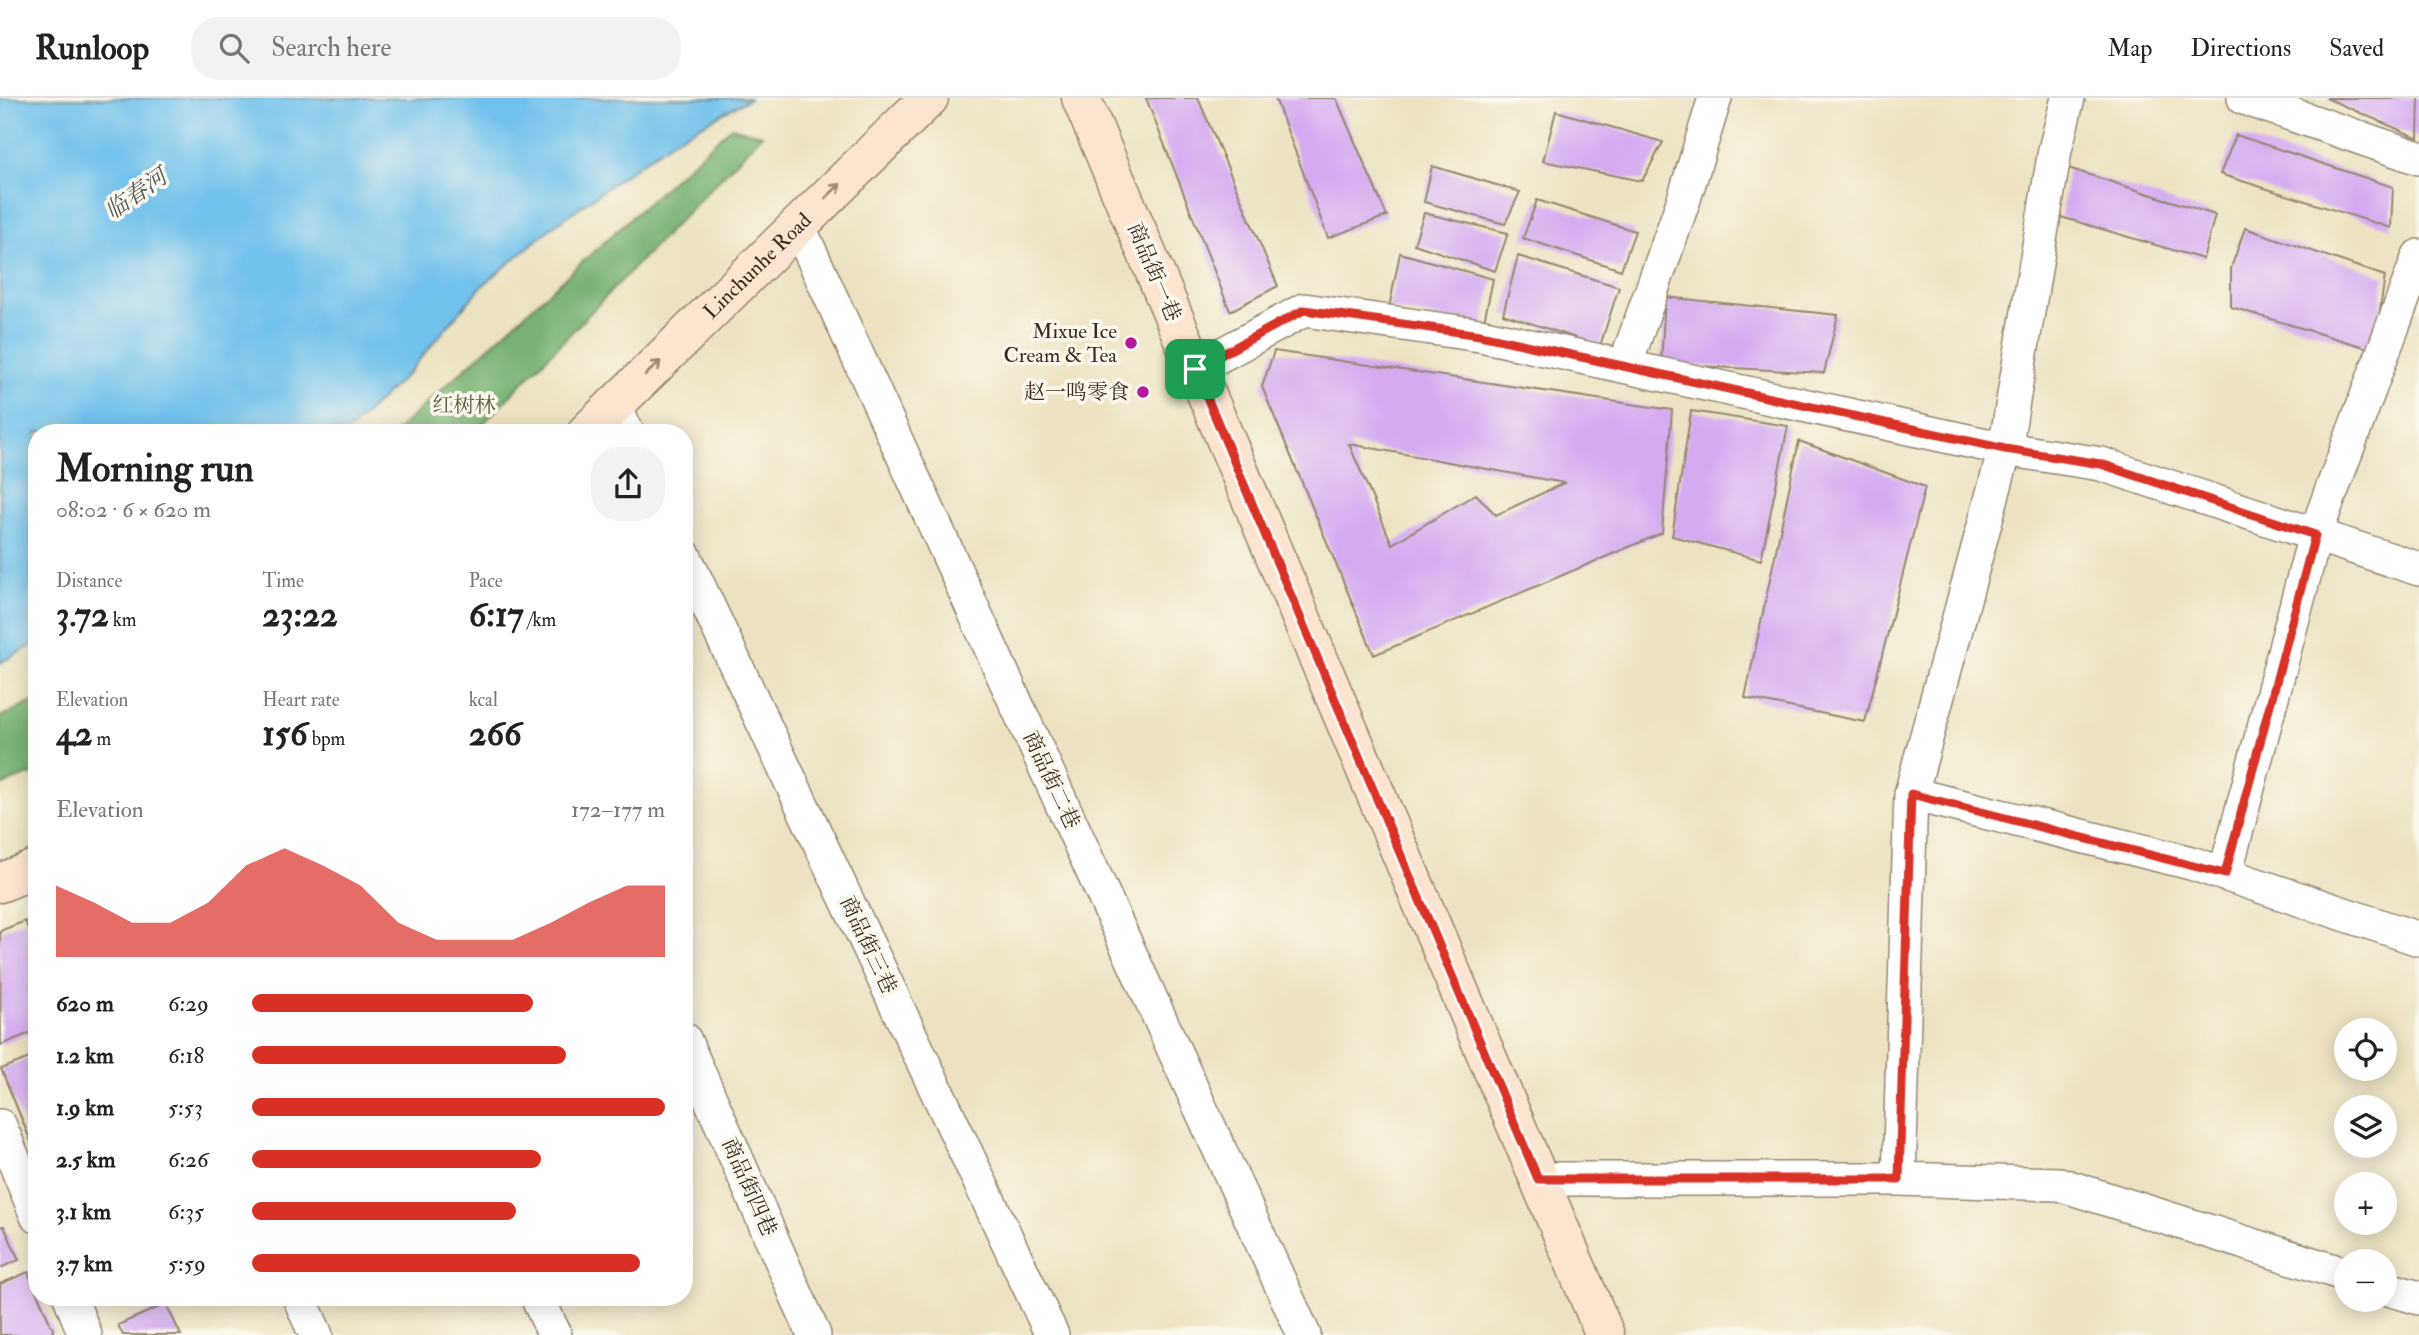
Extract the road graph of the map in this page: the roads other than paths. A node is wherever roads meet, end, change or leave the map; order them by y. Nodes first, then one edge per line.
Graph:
1 (929, 98) edge
2 (1081, 98) edge
3 (1715, 98) edge
4 (2068, 98) edge
5 (2244, 98) edge
6 (2419, 158) edge
7 (797, 226) junction
8 (2419, 256) edge
9 (1625, 366) junction
10 (1195, 369) junction
11 (620, 419) edge
12 (2005, 449) junction
13 (2315, 535) junction
14 (2419, 569) edge
15 (693, 574) edge
16 (1911, 794) junction
17 (28, 872) edge
18 (2225, 874) junction
19 (0, 883) edge
20 (2419, 939) edge
21 (693, 1060) edge
22 (0, 1126) edge
23 (1538, 1179) junction
24 (1899, 1179) junction
25 (28, 1194) edge
26 (2334, 1271) edge
27 (2397, 1292) edge
28 (2419, 1298) edge
29 (74, 1306) edge
30 (303, 1306) edge
31 (541, 1306) edge
32 (85, 1335) edge
33 (316, 1335) edge
34 (555, 1335) edge
35 (814, 1335) edge
36 (1052, 1335) edge
37 (1304, 1335) edge
38 (1605, 1335) edge

7 -> 1 street, Linchunhe Road
2 - 10 street, 商品街一巷
3 - 9 street
4 - 12 street
5 - 6 street
11 -> 7 street, Linchunhe Road
7 - 37 street, 商品街二巷
8 - 13 street
9 - 10 street
9 - 12 street
10 - 23 street, 商品街一巷
12 - 13 street
12 - 16 street
13 - 14 street
13 - 18 street
15 - 36 street, 商品街三巷
16 - 18 street
16 - 24 street
17 - 19 street
18 - 20 street
21 - 35 street, 商品街四巷
22 - 25 street
23 - 24 street
23 - 38 street, 商品街一巷
24 - 26 street
27 - 28 street
29 - 32 street
30 - 33 street
31 - 34 street

